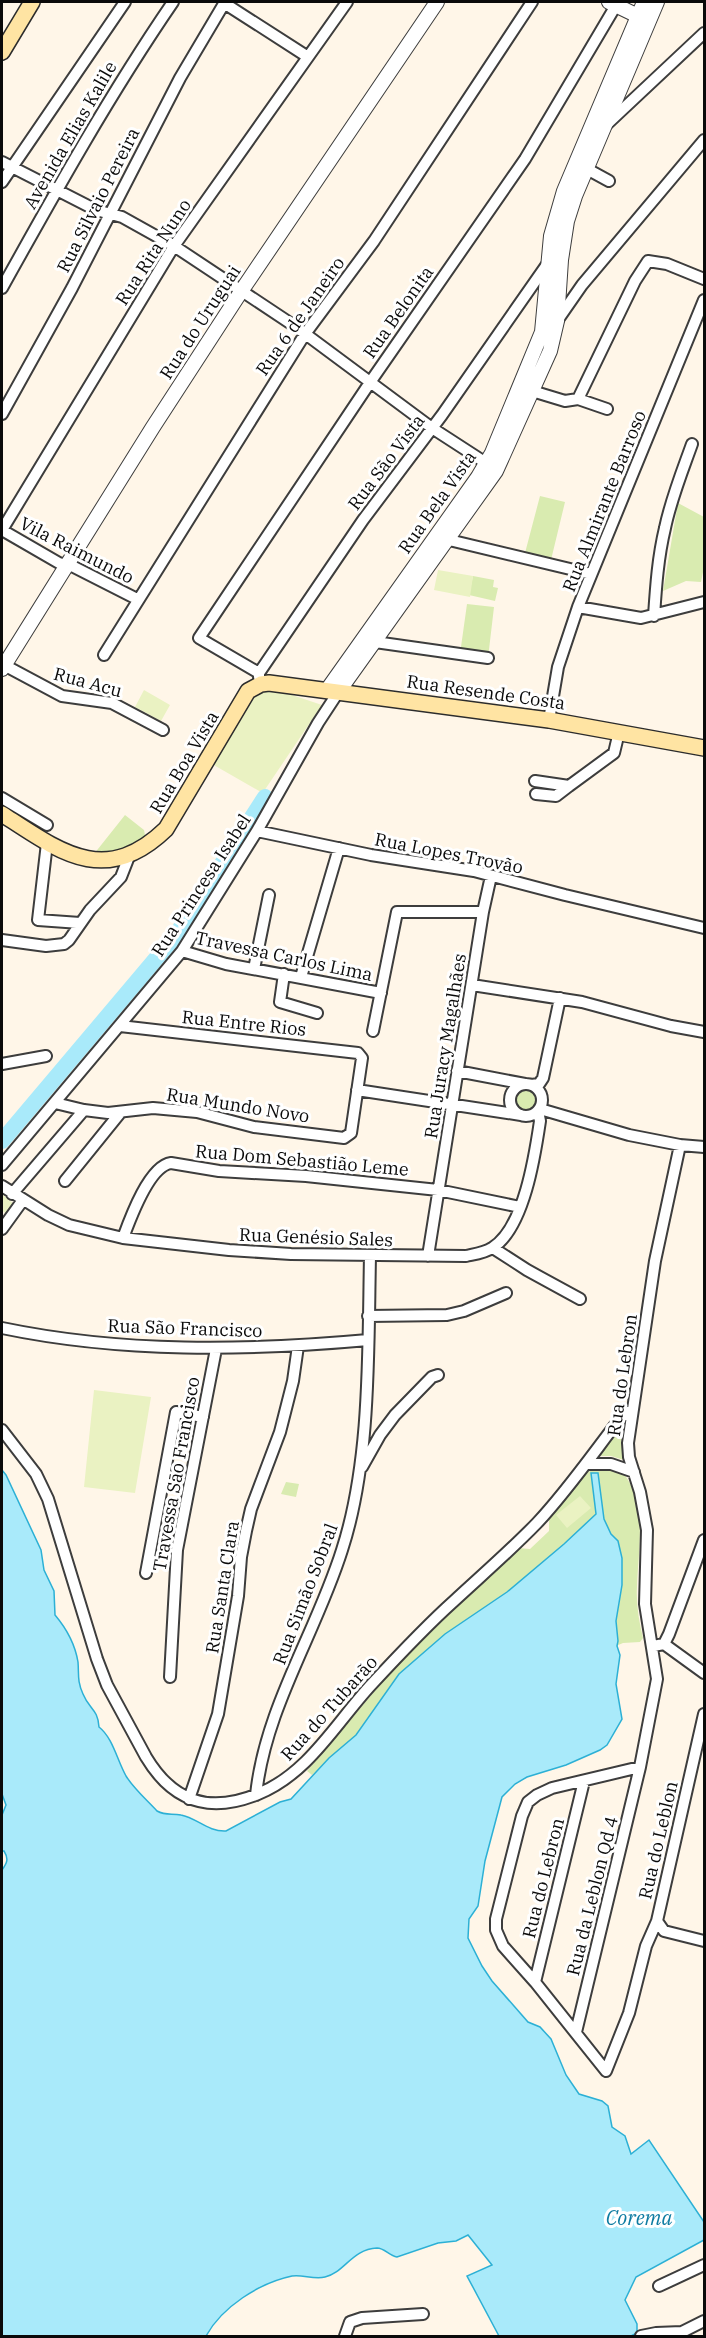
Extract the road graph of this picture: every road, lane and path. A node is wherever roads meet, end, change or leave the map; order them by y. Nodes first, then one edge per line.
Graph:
1 (32, 2) edge
2 (125, 2) edge
3 (173, 2) edge
4 (224, 2) edge
5 (347, 2) edge
6 (437, 2) edge
7 (532, 2) edge
8 (644, 2) edge
9 (657, 2) edge
10 (614, 3) edge
11 (638, 16) junction
12 (705, 33) edge
13 (2, 51) edge
14 (308, 57) junction
15 (606, 125) junction
16 (704, 143) edge
17 (6, 165) edge
18 (581, 167) junction
19 (609, 181) dead end
20 (2, 182) edge
21 (56, 191) junction
22 (109, 213) junction
23 (174, 246) junction
24 (548, 263) junction
25 (705, 279) edge
26 (560, 281) junction
27 (582, 285) junction
28 (2, 288) edge
29 (242, 290) junction
30 (705, 300) edge
31 (551, 320) junction
32 (305, 333) junction
33 (370, 381) junction
34 (532, 391) junction
35 (578, 399) junction
36 (607, 409) dead end
37 (2, 414) edge
38 (432, 428) junction
39 (692, 444) dead end
40 (486, 464) junction
41 (2, 530) edge
42 (448, 540) junction
43 (66, 565) junction
44 (591, 574) junction
45 (137, 599) junction
46 (705, 602) edge
47 (578, 607) junction
48 (654, 616) junction
49 (375, 642) junction
50 (104, 655) dead end
51 (488, 658) dead end
52 (3, 667) edge
53 (260, 678) junction
54 (333, 691) junction
55 (549, 720) junction
56 (163, 730) dead end
57 (619, 732) junction
58 (705, 748) edge
59 (535, 781) dead end
60 (569, 786) junction
61 (536, 794) dead end
62 (2, 798) edge
63 (2, 814) edge
64 (47, 825) dead end
65 (257, 831) junction
66 (47, 843) junction
67 (339, 848) junction
68 (130, 854) junction
69 (491, 876) junction
70 (269, 895) dead end
71 (483, 912) junction
72 (80, 923) junction
73 (705, 928) edge
74 (2, 940) edge
75 (182, 951) junction
76 (254, 969) junction
77 (284, 974) junction
78 (301, 977) junction
79 (472, 985) junction
80 (381, 993) junction
81 (560, 998) junction
82 (317, 1013) dead end
83 (120, 1026) junction
84 (373, 1031) dead end
85 (705, 1032) edge
86 (46, 1056) dead end
87 (2, 1064) edge
88 (457, 1071) junction
89 (533, 1085) junction
90 (357, 1090) junction
91 (56, 1103) junction
92 (452, 1105) junction
93 (540, 1107) junction
94 (84, 1110) junction
95 (120, 1113) junction
96 (521, 1115) junction
97 (680, 1145) junction
98 (705, 1147) edge
99 (2, 1165) edge
100 (65, 1182) dead end
101 (2, 1186) edge
102 (438, 1190) junction
103 (12, 1194) junction
104 (23, 1200) junction
105 (520, 1207) junction
106 (2, 1229) edge
107 (123, 1238) junction
108 (493, 1248) junction
109 (370, 1256) junction
110 (428, 1256) junction
111 (507, 1293) dead end
112 (580, 1299) dead end
113 (368, 1316) junction
114 (2, 1328) edge
115 (368, 1340) junction
116 (298, 1346) junction
117 (216, 1349) junction
118 (438, 1375) dead end
119 (632, 1410) junction
120 (203, 1417) junction
121 (2, 1430) edge
122 (585, 1464) junction
123 (634, 1472) junction
124 (359, 1473) junction
125 (705, 1540) edge
126 (146, 1572) dead end
127 (658, 1645) junction
128 (705, 1673) edge
129 (170, 1677) dead end
130 (705, 1714) edge
131 (640, 1767) junction
132 (584, 1781) junction
133 (256, 1795) junction
134 (189, 1799) junction
135 (657, 1921) junction
136 (705, 1941) edge
137 (535, 1982) junction
138 (576, 2032) junction
139 (705, 2265) edge
140 (659, 2286) dead end
141 (423, 2314) dead end
142 (705, 2321) edge
143 (683, 2334) edge
144 (345, 2337) edge
145 (641, 2337) edge

1 - 13 main road
2 - 17 street
3 - 21 street, Avenida Elias Kalile
4 - 14 street
4 - 22 street, Rua Silvaio Pereira
5 - 14 street, Rua Rita Nuno
6 - 29 street, Rua do Uruguai
7 - 32 street, Rua 6 de Janeiro
8 - 11 street
9 - 15 street
10 - 11 street
10 - 33 street, Rua Belonita
11 - 18 street
12 - 15 street
14 - 23 street, Rua Rita Nuno
15 - 18 street
16 - 27 street
17 - 20 street
17 - 21 street
18 - 19 street
18 - 24 street
18 - 26 street
21 - 22 street
21 - 28 street, Avenida Elias Kalile
22 - 23 street
22 - 37 street, Rua Silvaio Pereira
23 - 29 street
23 - 41 street, Rua Rita Nuno
24 - 31 street
24 - 38 street, Rua São Vista
25 - 35 street
26 - 27 street
26 - 31 street
27 - 31 street
29 - 32 street
29 - 43 street, Rua do Uruguai
30 - 44 street, Rua Almirante Barroso
31 - 34 street, Rua Bela Vista
31 - 40 street, Rua Bela Vista
32 - 33 street
32 - 45 street, Rua 6 de Janeiro
33 - 38 street
33 - 53 street, Rua Belonita
34 - 35 street
34 - 42 street, Rua Bela Vista
35 - 36 street
38 - 40 street
38 - 53 street, Rua São Vista
39 - 48 street
40 - 54 street, Rua Bela Vista
41 - 43 street, Vila Raimundo
42 - 44 street
42 - 49 street, Rua Bela Vista
43 - 45 street, Vila Raimundo
43 - 52 street, Rua do Uruguai
44 - 47 street, Rua Almirante Barroso
45 - 50 street, Rua 6 de Janeiro
46 - 48 street
47 - 48 street
47 - 55 street, Rua Almirante Barroso
49 - 51 street
49 - 54 street, Rua Bela Vista
52 - 56 street, Rua Acu
53 - 54 main road, Rua Resende Costa
53 - 68 main road, Rua Boa Vista
54 - 55 main road, Rua Resende Costa
54 - 65 street, Rua Princesa Isabel
55 - 57 main road, Rua Resende Costa
57 - 58 main road, Rua Resende Costa
57 - 60 street
59 - 60 street
60 - 61 street
62 - 64 street
63 - 66 main road, Rua Boa Vista
65 - 67 street, Rua Lopes Trovão
65 - 75 street, Rua Princesa Isabel
66 - 68 main road, Rua Boa Vista
66 - 72 street
67 - 69 street, Rua Lopes Trovão
67 - 78 street
68 - 72 street
69 - 71 street, Rua Juracy Magalhães
69 - 73 street, Rua Lopes Trovão
70 - 76 street
71 - 79 street, Rua Juracy Magalhães
71 - 80 street
72 - 74 street
75 - 76 street, Travessa Carlos Lima
75 - 83 street, Rua Princesa Isabel
76 - 77 street, Travessa Carlos Lima
77 - 78 street, Travessa Carlos Lima
77 - 82 street
78 - 80 street, Travessa Carlos Lima
79 - 81 street
79 - 88 street, Rua Juracy Magalhães
80 - 84 street
81 - 85 street
81 - 89 street
83 - 90 street, Rua Entre Rios
83 - 91 street, Rua Princesa Isabel
86 - 87 street
88 - 89 street
88 - 92 street, Rua Juracy Magalhães
89 - 93 street
89 - 96 street
90 - 92 street
90 - 95 street, Rua Mundo Novo
91 - 94 street, Rua Mundo Novo
91 - 99 street, Rua Princesa Isabel
92 - 96 street
92 - 102 street, Rua Juracy Magalhães
93 - 96 street
93 - 97 street
93 - 105 street
94 - 95 street, Rua Mundo Novo
94 - 103 street
95 - 100 street
97 - 98 street
97 - 119 street, Rua do Lebron
101 - 103 street, Rua Genésio Sales
102 - 105 street, Rua Dom Sebastião Leme
102 - 107 street, Rua Dom Sebastião Leme
102 - 110 street, Rua Juracy Magalhães
103 - 104 street, Rua Genésio Sales
104 - 106 street
104 - 107 street, Rua Genésio Sales
105 - 108 street
107 - 109 street, Rua Genésio Sales
108 - 110 street, Rua Genésio Sales
108 - 112 street
109 - 110 street, Rua Genésio Sales
109 - 113 street, Rua Simão Sobral
111 - 113 street
113 - 115 street, Rua Simão Sobral
114 - 117 street, Rua São Francisco
115 - 116 street, Rua São Francisco
115 - 124 street, Rua Simão Sobral
116 - 117 street, Rua São Francisco
116 - 134 street, Rua Santa Clara
117 - 120 street, Travessa Sāo Francisco
118 - 124 street
119 - 122 street, Rua do Tubarão
119 - 123 street, Rua do Lebron
120 - 126 street
120 - 129 street, Travessa Sāo Francisco
121 - 134 street
122 - 123 street
122 - 133 street, Rua do Tubarão
123 - 127 street, Rua do Lebron
124 - 133 street, Rua Simão Sobral
125 - 127 street
127 - 128 street
127 - 131 street, Rua da Leblon Qd 4
130 - 135 street, Rua do Leblon
131 - 132 street, Rua do Lebron
131 - 138 street, Rua da Leblon Qd 4
132 - 137 street, Rua do Lebron
132 - 137 street, Rua do Lebron
133 - 134 street, Rua do Tubarão
135 - 136 street, Rua do Leblon
135 - 138 street, Rua do Lebron
137 - 138 street, Rua do Lebron
139 - 140 street
141 - 144 street
142 - 143 street
143 - 145 street

